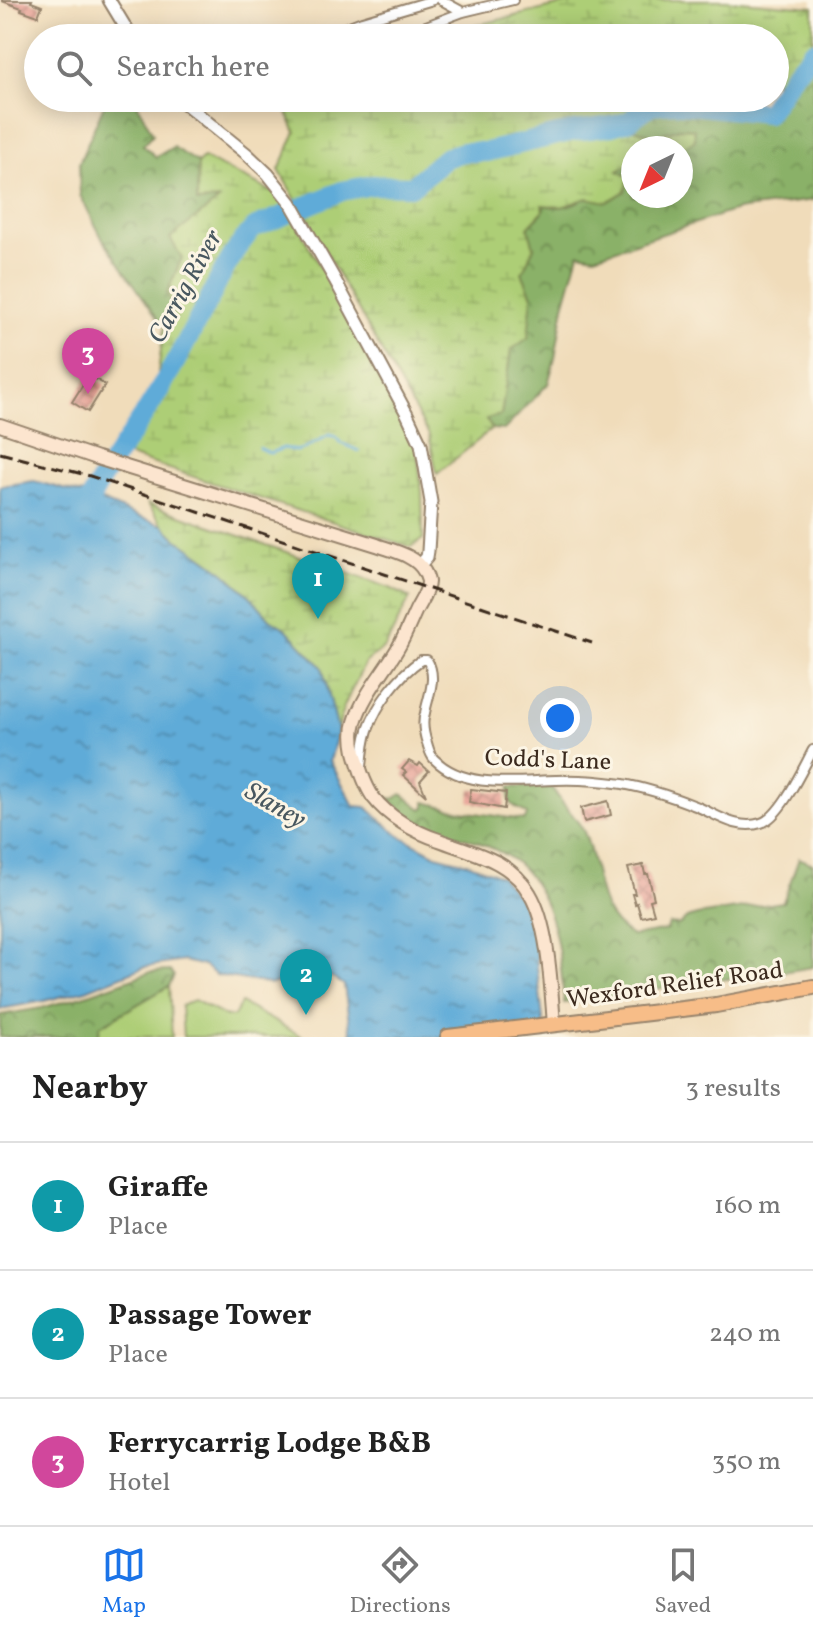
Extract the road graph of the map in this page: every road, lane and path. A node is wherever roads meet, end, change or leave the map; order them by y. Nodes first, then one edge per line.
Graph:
1 (109, 0) edge
2 (433, 0) edge
3 (441, 0) edge
4 (513, 0) edge
5 (463, 12) junction
6 (124, 24) edge
7 (354, 24) edge
8 (431, 24) edge
9 (196, 113) edge
10 (0, 425) edge
11 (420, 565) junction
12 (813, 750) edge
13 (361, 772) junction
14 (813, 987) edge
15 (549, 1026) junction
16 (448, 1037) edge

1 - 6 street
2 - 7 street
3 - 5 street
4 - 5 street
5 - 8 street
9 - 11 street
10 - 11 main road
11 - 13 main road
12 - 13 street, Codd's Lane
13 - 15 main road
14 - 15 highway, Wexford Relief Road
15 - 16 highway, Wexford Relief Road

